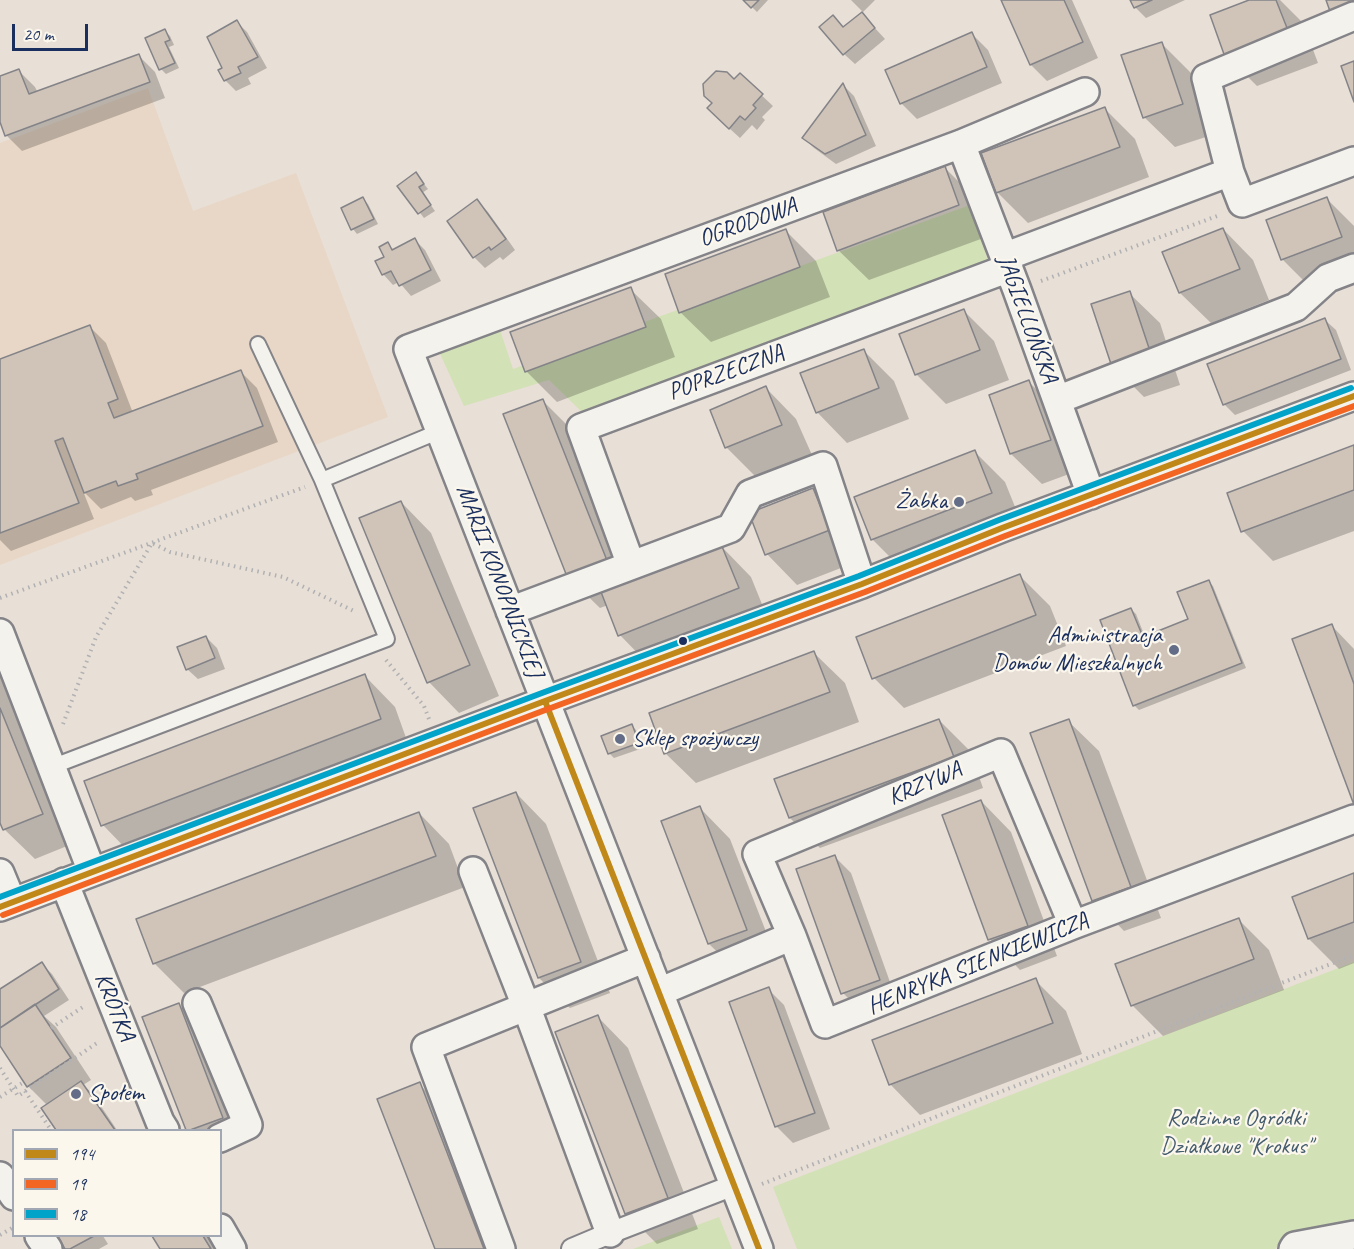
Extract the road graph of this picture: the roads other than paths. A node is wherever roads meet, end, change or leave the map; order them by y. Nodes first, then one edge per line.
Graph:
1 (1354, 16) edge
2 (1085, 92) dead end
3 (961, 144) junction
4 (1354, 161) edge
5 (1230, 172) junction
6 (1354, 268) edge
7 (1010, 272) junction
8 (258, 344) dead end
9 (408, 349) joint
10 (1354, 396) edge
11 (1057, 400) junction
12 (440, 432) junction
13 (322, 480) junction
14 (1091, 495) junction
15 (631, 565) junction
16 (862, 584) junction
17 (510, 611) junction
18 (0, 633) edge
19 (545, 701) junction
20 (50, 763) junction
21 (1354, 819) edge
22 (473, 871) dead end
23 (92, 872) junction
24 (0, 873) edge
25 (64, 882) junction
26 (6, 905) edge
27 (1073, 925) junction
28 (792, 936) junction
29 (646, 958) junction
30 (659, 992) junction
31 (197, 1003) dead end
32 (526, 1006) junction
33 (162, 1126) edge
34 (222, 1137) edge
35 (0, 1176) edge
36 (745, 1186) junction
37 (12, 1193) edge
38 (222, 1232) edge
39 (609, 1233) junction
40 (1354, 1235) edge
41 (232, 1249) edge
42 (501, 1249) edge
43 (572, 1249) edge
44 (759, 1249) edge
45 (1293, 1249) edge

1 - 5 street
2 - 3 street, OGRODOWA
3 - 7 street, JAGIELLOŃSKA
3 - 9 street, OGRODOWA
4 - 5 street
5 - 7 street
6 - 11 street
7 - 11 street, JAGIELLOŃSKA
7 - 15 street, POPRZECZNA
8 - 13 lane
9 - 12 street, MARII KONOPNICKIEJ
10 - 14 street
11 - 14 street, JAGIELLOŃSKA
12 - 13 lane
12 - 17 street, MARII KONOPNICKIEJ
13 - 20 lane
14 - 16 street
15 - 16 street
15 - 17 street
16 - 19 street
17 - 19 street, MARII KONOPNICKIEJ
18 - 20 street
19 - 23 street
19 - 29 street, MARII KONOPNICKIEJ
20 - 23 street
21 - 27 street, HENRYKA SIENKIEWICZA
22 - 32 street
23 - 25 street
24 - 26 street
25 - 26 street
25 - 33 street, KRÓTKA
27 - 28 street, HENRYKA SIENKIEWICZA
27 - 28 street, KRZYWA
28 - 30 street
29 - 30 street, MARII KONOPNICKIEJ
29 - 32 street
30 - 36 street, MARII KONOPNICKIEJ
31 - 34 street
32 - 39 street
32 - 42 street
35 - 37 street
36 - 39 street
36 - 44 street, MARII KONOPNICKIEJ
38 - 41 street
39 - 43 street
40 - 45 street

